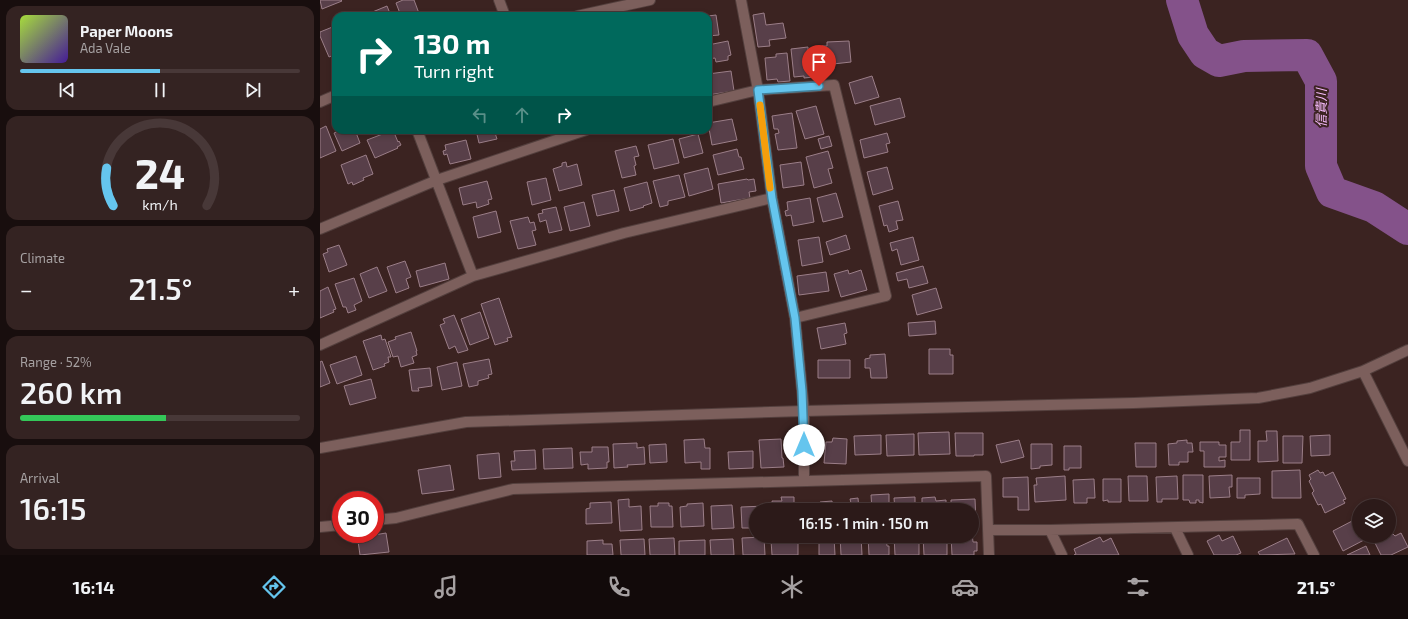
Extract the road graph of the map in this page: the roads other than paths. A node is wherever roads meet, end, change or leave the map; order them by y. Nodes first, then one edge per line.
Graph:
1 (499, 0) edge
2 (650, 0) edge
3 (741, 0) edge
4 (504, 12) edge
5 (595, 12) edge
6 (758, 90) junction
7 (332, 97) edge
8 (712, 101) edge
9 (320, 102) edge
10 (419, 134) edge
11 (574, 134) edge
12 (437, 180) junction
13 (772, 198) junction
14 (320, 229) edge
15 (474, 276) junction
16 (795, 318) junction
17 (320, 345) edge
18 (1408, 350) edge
19 (1363, 371) junction
20 (804, 411) junction
21 (320, 448) edge
22 (1408, 461) edge
23 (804, 481) junction
24 (384, 519) edge
25 (332, 526) edge
26 (320, 528) edge
27 (1175, 528) junction
28 (988, 530) junction
29 (1050, 530) junction
30 (989, 555) edge
31 (1062, 555) edge
32 (1188, 555) edge
33 (1314, 555) edge

1 - 4 street
2 - 5 street
3 - 6 street
6 - 8 street
6 - 13 street
6 - 16 street
7 - 9 street
10 - 12 street
11 - 12 street
12 - 14 street
12 - 15 street
13 - 15 street
13 - 16 street
15 - 17 street
16 - 20 street
18 - 19 street
19 - 20 street
19 - 22 street
20 - 21 street
20 - 23 street
23 - 24 street
23 - 28 street
25 - 26 street
27 - 29 street
27 - 32 street
27 - 33 street
28 - 29 street
28 - 30 street
29 - 31 street

